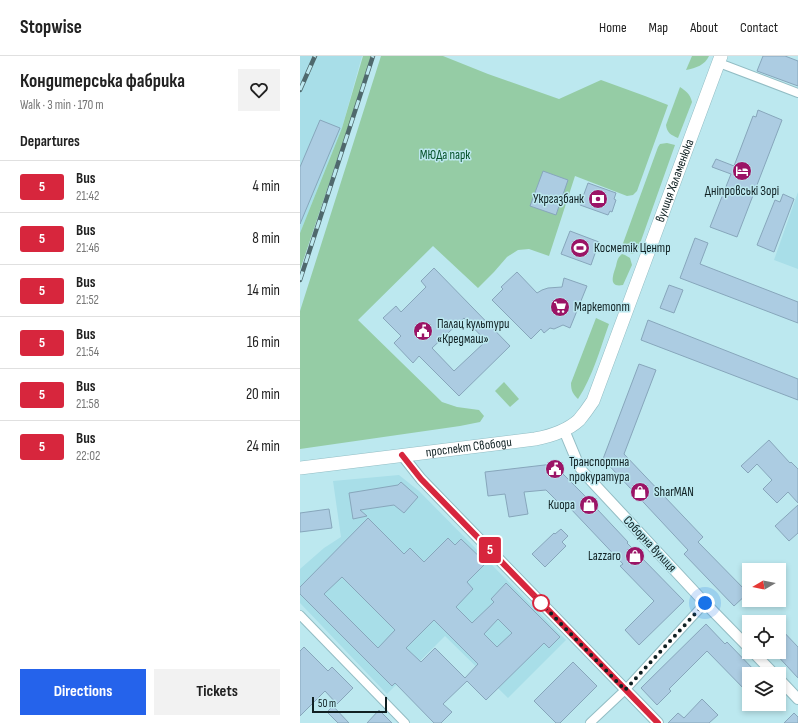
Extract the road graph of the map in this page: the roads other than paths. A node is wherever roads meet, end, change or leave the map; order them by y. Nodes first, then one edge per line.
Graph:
1 (720, 59) edge
2 (798, 93) edge
3 (564, 430) junction
4 (402, 455) junction
5 (300, 468) edge
6 (705, 603) junction
7 (300, 614) edge
8 (742, 641) edge
9 (760, 659) edge
10 (767, 667) edge
11 (786, 686) edge
12 (625, 690) junction
13 (798, 699) edge
14 (405, 723) edge
15 (590, 723) edge
16 (658, 723) edge

1 - 2 street
1 - 3 highway, вулиця Халаменюка
3 - 4 highway, проспект Свободи
3 - 6 street, Соборна вулиця
4 - 5 highway, проспект Свободи
4 - 12 street
6 - 8 street, Соборна вулиця
6 - 12 street
7 - 14 street
9 - 10 street
11 - 13 street
12 - 15 street
12 - 16 street

